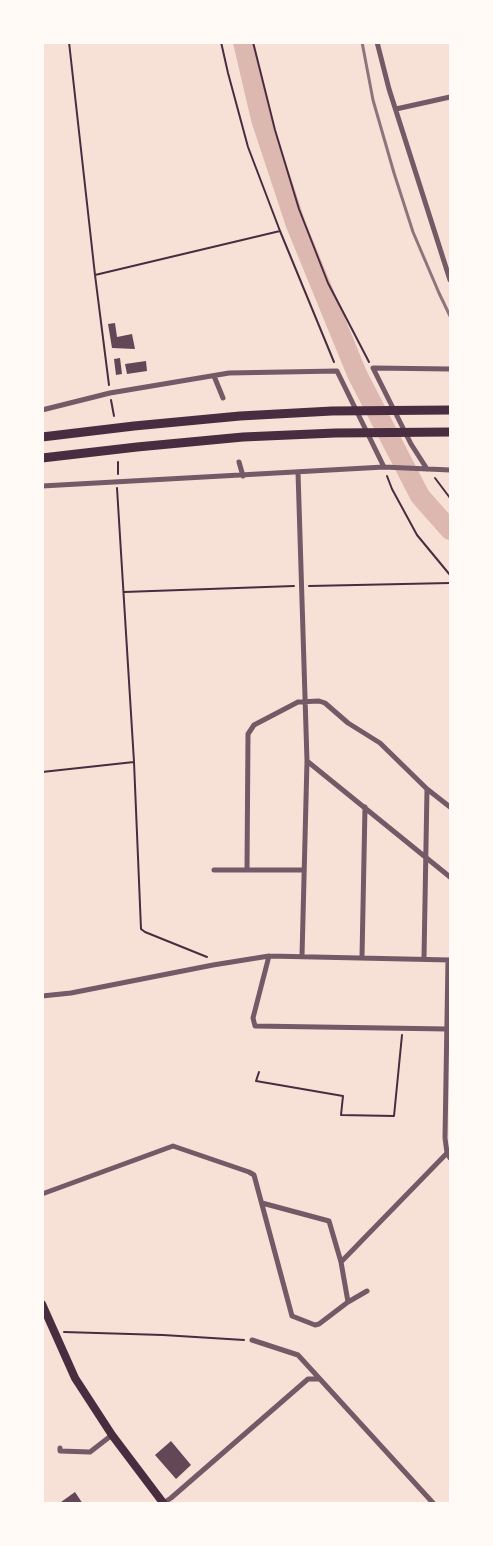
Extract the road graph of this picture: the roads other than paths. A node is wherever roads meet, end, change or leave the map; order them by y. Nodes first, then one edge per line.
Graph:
1 (377, 42) edge
2 (450, 97) edge
3 (396, 109) junction
4 (450, 280) edge
5 (450, 369) edge
6 (214, 376) junction
7 (223, 398) dead end
8 (42, 410) edge
9 (450, 410) edge
10 (450, 432) edge
11 (42, 437) edge
12 (42, 458) edge
13 (239, 462) dead end
14 (386, 467) junction
15 (427, 469) junction
16 (450, 470) edge
17 (298, 472) junction
18 (243, 476) junction
19 (42, 486) edge
20 (306, 701) junction
21 (307, 761) junction
22 (427, 789) junction
23 (366, 806) junction
24 (450, 807) edge
25 (426, 857) junction
26 (247, 869) junction
27 (214, 870) dead end
28 (303, 870) junction
29 (450, 877) edge
30 (269, 956) junction
31 (302, 956) junction
32 (362, 957) junction
33 (424, 958) junction
34 (449, 960) edge
35 (42, 996) edge
36 (447, 1029) junction
37 (449, 1154) edge
38 (42, 1194) edge
39 (262, 1203) junction
40 (341, 1262) junction
41 (367, 1291) dead end
42 (348, 1302) junction
43 (42, 1304) edge
44 (252, 1340) road end
45 (319, 1379) junction
46 (112, 1435) junction
47 (60, 1448) dead end
48 (163, 1503) edge
49 (434, 1504) edge

1 - 3 street
2 - 3 street
3 - 4 street
5 - 15 street
6 - 7 street
6 - 8 street
6 - 14 street
9 - 11 highway
10 - 12 highway
13 - 18 street
14 - 15 street
14 - 17 street
15 - 16 street
17 - 18 street
17 - 20 street
18 - 19 street
20 - 21 street
20 - 22 street
20 - 26 street
21 - 23 street
21 - 28 street
22 - 24 street
22 - 25 street
23 - 25 street
23 - 32 street
25 - 29 street
25 - 33 street
26 - 27 street
26 - 28 street
28 - 31 street
30 - 31 street
30 - 35 street
30 - 36 street
31 - 32 street
32 - 33 street
33 - 34 street
34 - 36 street
36 - 37 street
37 - 40 street
38 - 39 street
39 - 40 street
39 - 42 street
40 - 42 street
41 - 42 street
43 - 46 highway
44 - 45 street
45 - 48 street
45 - 49 street
46 - 47 street
46 - 48 highway

